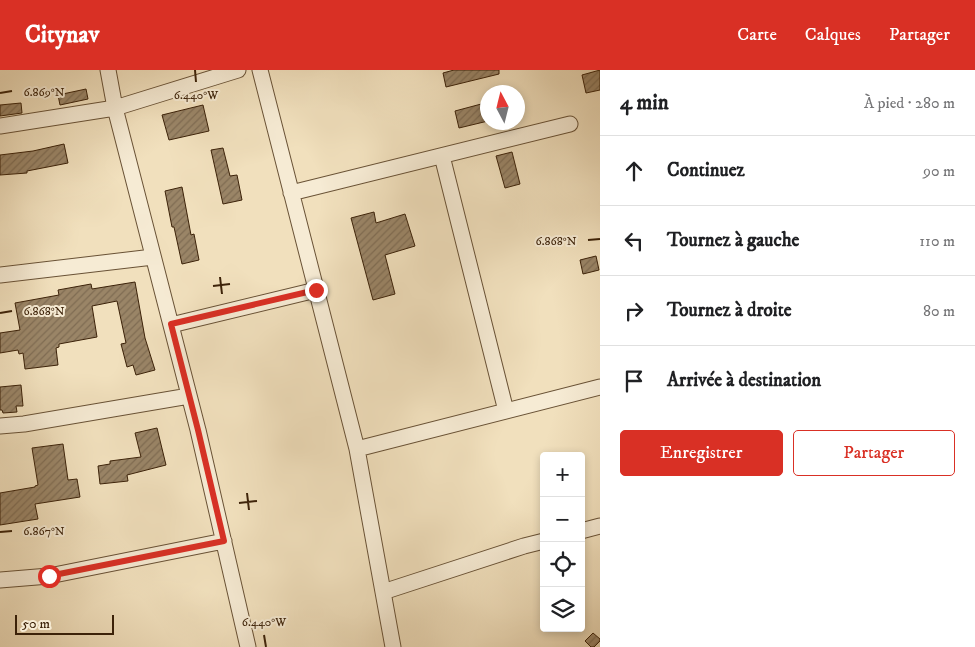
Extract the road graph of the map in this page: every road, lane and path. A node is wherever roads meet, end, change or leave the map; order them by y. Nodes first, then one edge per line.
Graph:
1 (108, 70) edge
2 (238, 70) edge
3 (260, 70) edge
4 (115, 108) junction
5 (570, 124) dead end
6 (0, 126) edge
7 (442, 156) junction
8 (291, 194) junction
9 (153, 257) junction
10 (0, 275) edge
11 (316, 290) junction
12 (171, 324) junction
13 (600, 387) edge
14 (189, 396) junction
15 (506, 411) junction
16 (0, 426) edge
17 (357, 449) junction
18 (600, 526) edge
19 (585, 530) edge
20 (224, 541) junction
21 (540, 542) edge
22 (0, 580) edge
23 (383, 592) junction
24 (248, 647) edge
25 (393, 647) edge

1 - 4 street
2 - 4 street
3 - 8 street
4 - 6 street
4 - 9 street
5 - 7 street
7 - 8 street
7 - 15 street
8 - 11 street
9 - 10 street
9 - 12 street
11 - 12 street
11 - 17 street
12 - 14 street
13 - 15 street
14 - 16 street
14 - 20 street
15 - 17 street
17 - 23 street
18 - 19 street
20 - 22 street
20 - 24 street
21 - 23 street
23 - 25 street

